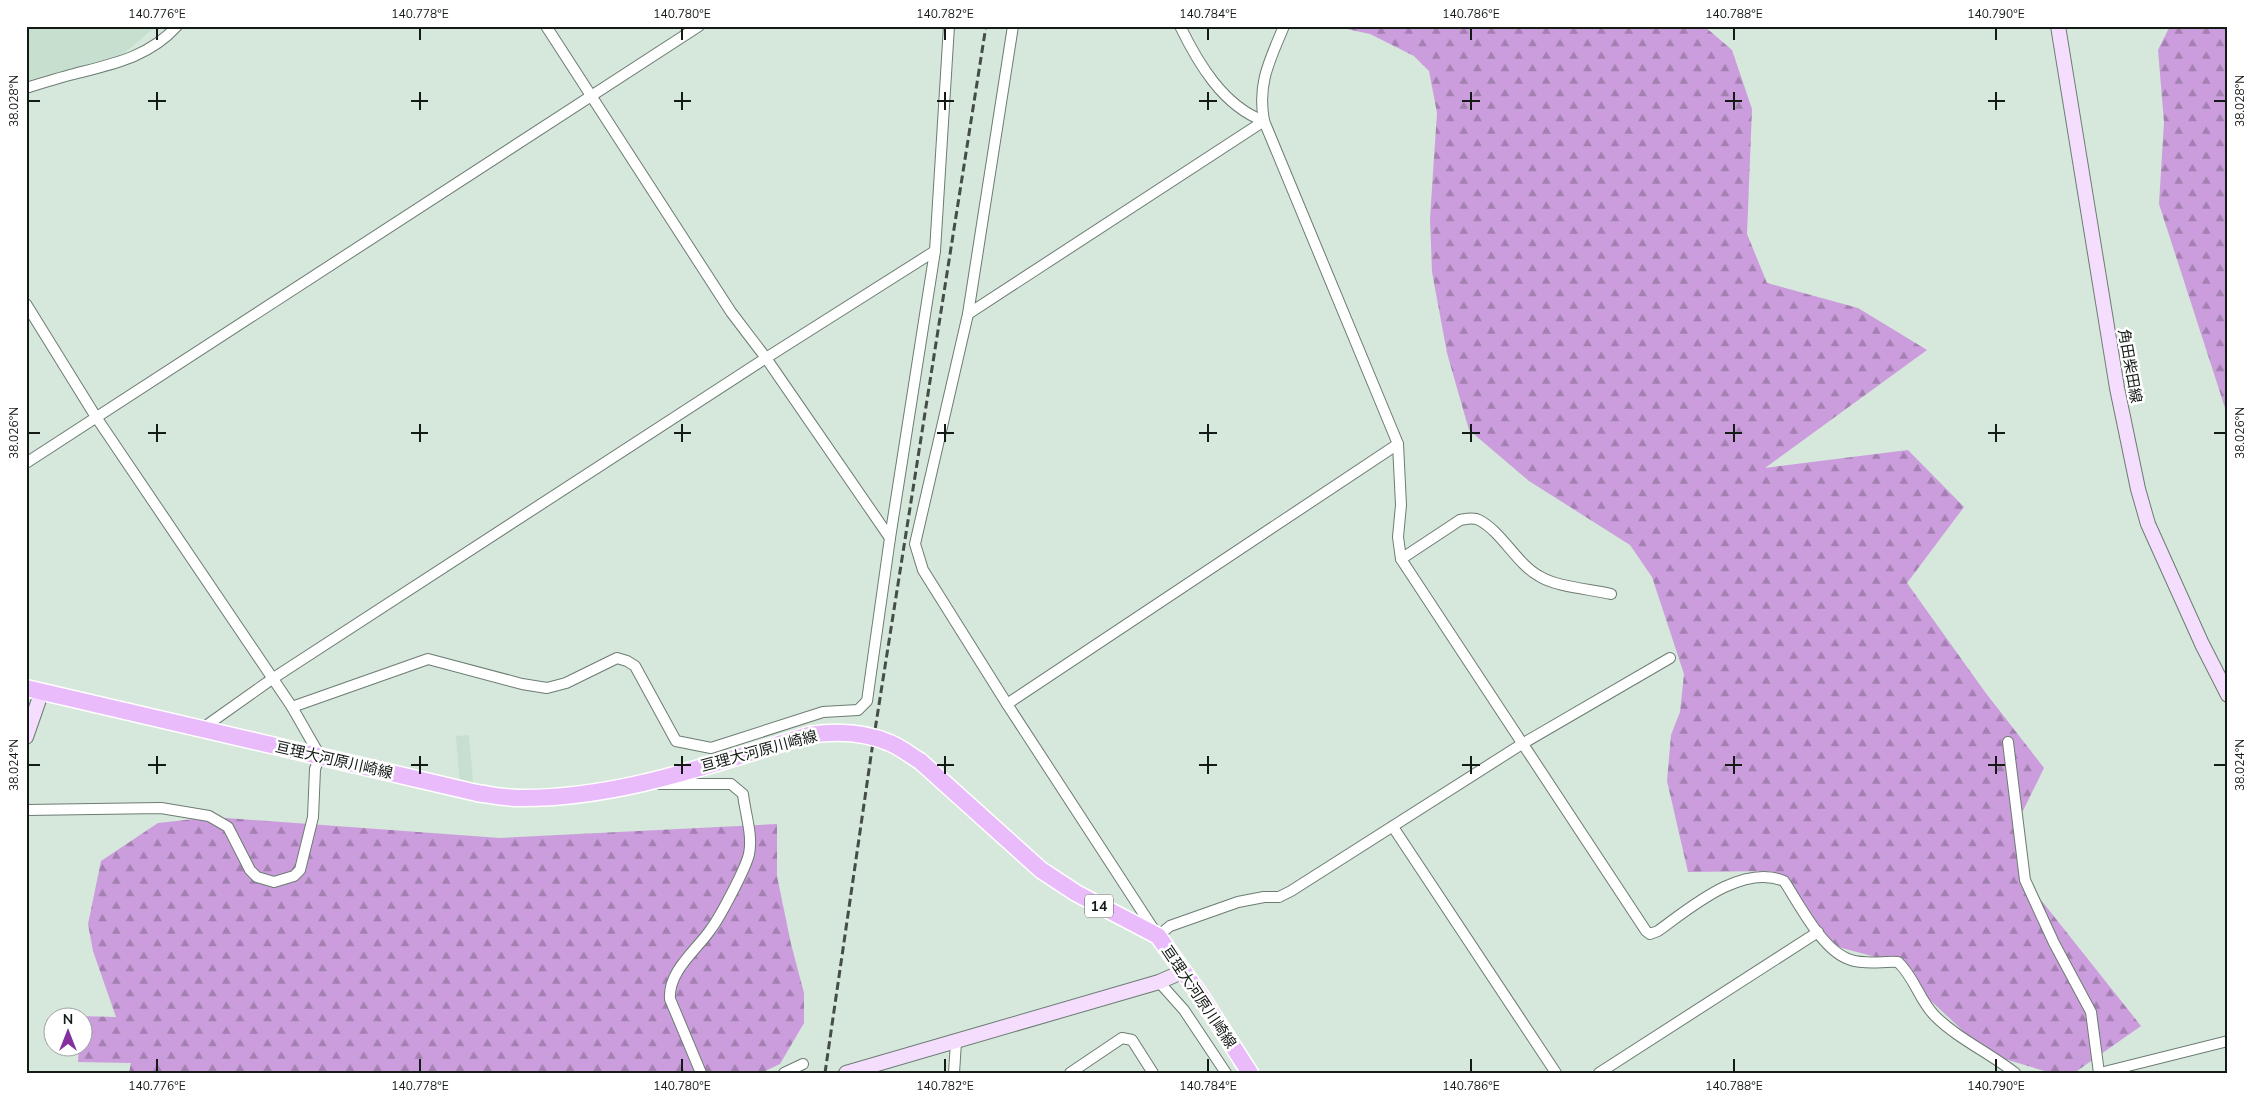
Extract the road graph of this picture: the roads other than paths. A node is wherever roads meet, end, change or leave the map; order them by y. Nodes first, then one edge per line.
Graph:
1 (176, 26) edge
2 (546, 26) edge
3 (699, 26) edge
4 (949, 26) edge
5 (1013, 26) edge
6 (1180, 26) edge
7 (1284, 26) edge
8 (2058, 26) edge
9 (26, 88) edge
10 (592, 95) junction
11 (1264, 121) junction
12 (935, 251) junction
13 (26, 304) edge
14 (968, 314) junction
15 (766, 358) junction
16 (96, 417) junction
17 (1398, 444) junction
18 (26, 463) edge
19 (890, 538) junction
20 (1401, 559) junction
21 (1611, 594) dead end
22 (1670, 658) dead end
23 (272, 679) junction
24 (34, 690) edge
25 (2228, 695) edge
26 (1007, 704) junction
27 (292, 707) junction
28 (200, 730) junction
29 (26, 738) edge
30 (2008, 742) dead end
31 (1522, 744) junction
32 (320, 756) junction
33 (636, 786) junction
34 (26, 810) edge
35 (1393, 827) junction
36 (1818, 932) junction
37 (1158, 936) junction
38 (1173, 976) junction
39 (2228, 1041) edge
40 (956, 1042) junction
41 (803, 1064) dead end
42 (702, 1073) edge
43 (784, 1073) edge
44 (846, 1073) edge
45 (954, 1073) edge
46 (1070, 1073) edge
47 (1153, 1073) edge
48 (1226, 1073) edge
49 (1250, 1073) edge
50 (1556, 1073) edge
51 (1599, 1073) edge
52 (2015, 1073) edge
53 (2100, 1073) edge

1 - 9 street
2 - 10 street
3 - 10 street
4 - 12 street
5 - 14 street
6 - 11 street
7 - 11 street
8 - 25 main road, 角田柴田線
10 - 15 street
10 - 16 street
11 - 14 street
11 - 17 street
12 - 15 street
12 - 19 street
13 - 16 street
14 - 26 street
15 - 19 street
15 - 23 street
16 - 18 street
16 - 23 street
17 - 20 street
17 - 26 street
19 - 27 street
20 - 21 street
20 - 31 street
22 - 31 street
23 - 27 street
23 - 28 street
24 - 28 main road, 亘理大河原川崎線 / 14
24 - 29 main road
26 - 37 street
27 - 32 street
28 - 32 main road, 亘理大河原川崎線 / 14
30 - 53 street
31 - 35 street
31 - 36 street
32 - 33 main road, 亘理大河原川崎線 / 14
32 - 34 street
33 - 37 main road, 亘理大河原川崎線 / 14, bridge
33 - 42 street
35 - 37 street
35 - 50 street
36 - 51 street
36 - 52 street
37 - 38 main road, 亘理大河原川崎線 / 14
38 - 40 main road
38 - 48 street
38 - 49 main road, 亘理大河原川崎線 / 14
39 - 53 street
40 - 44 main road
40 - 45 street
41 - 43 street
46 - 47 street

